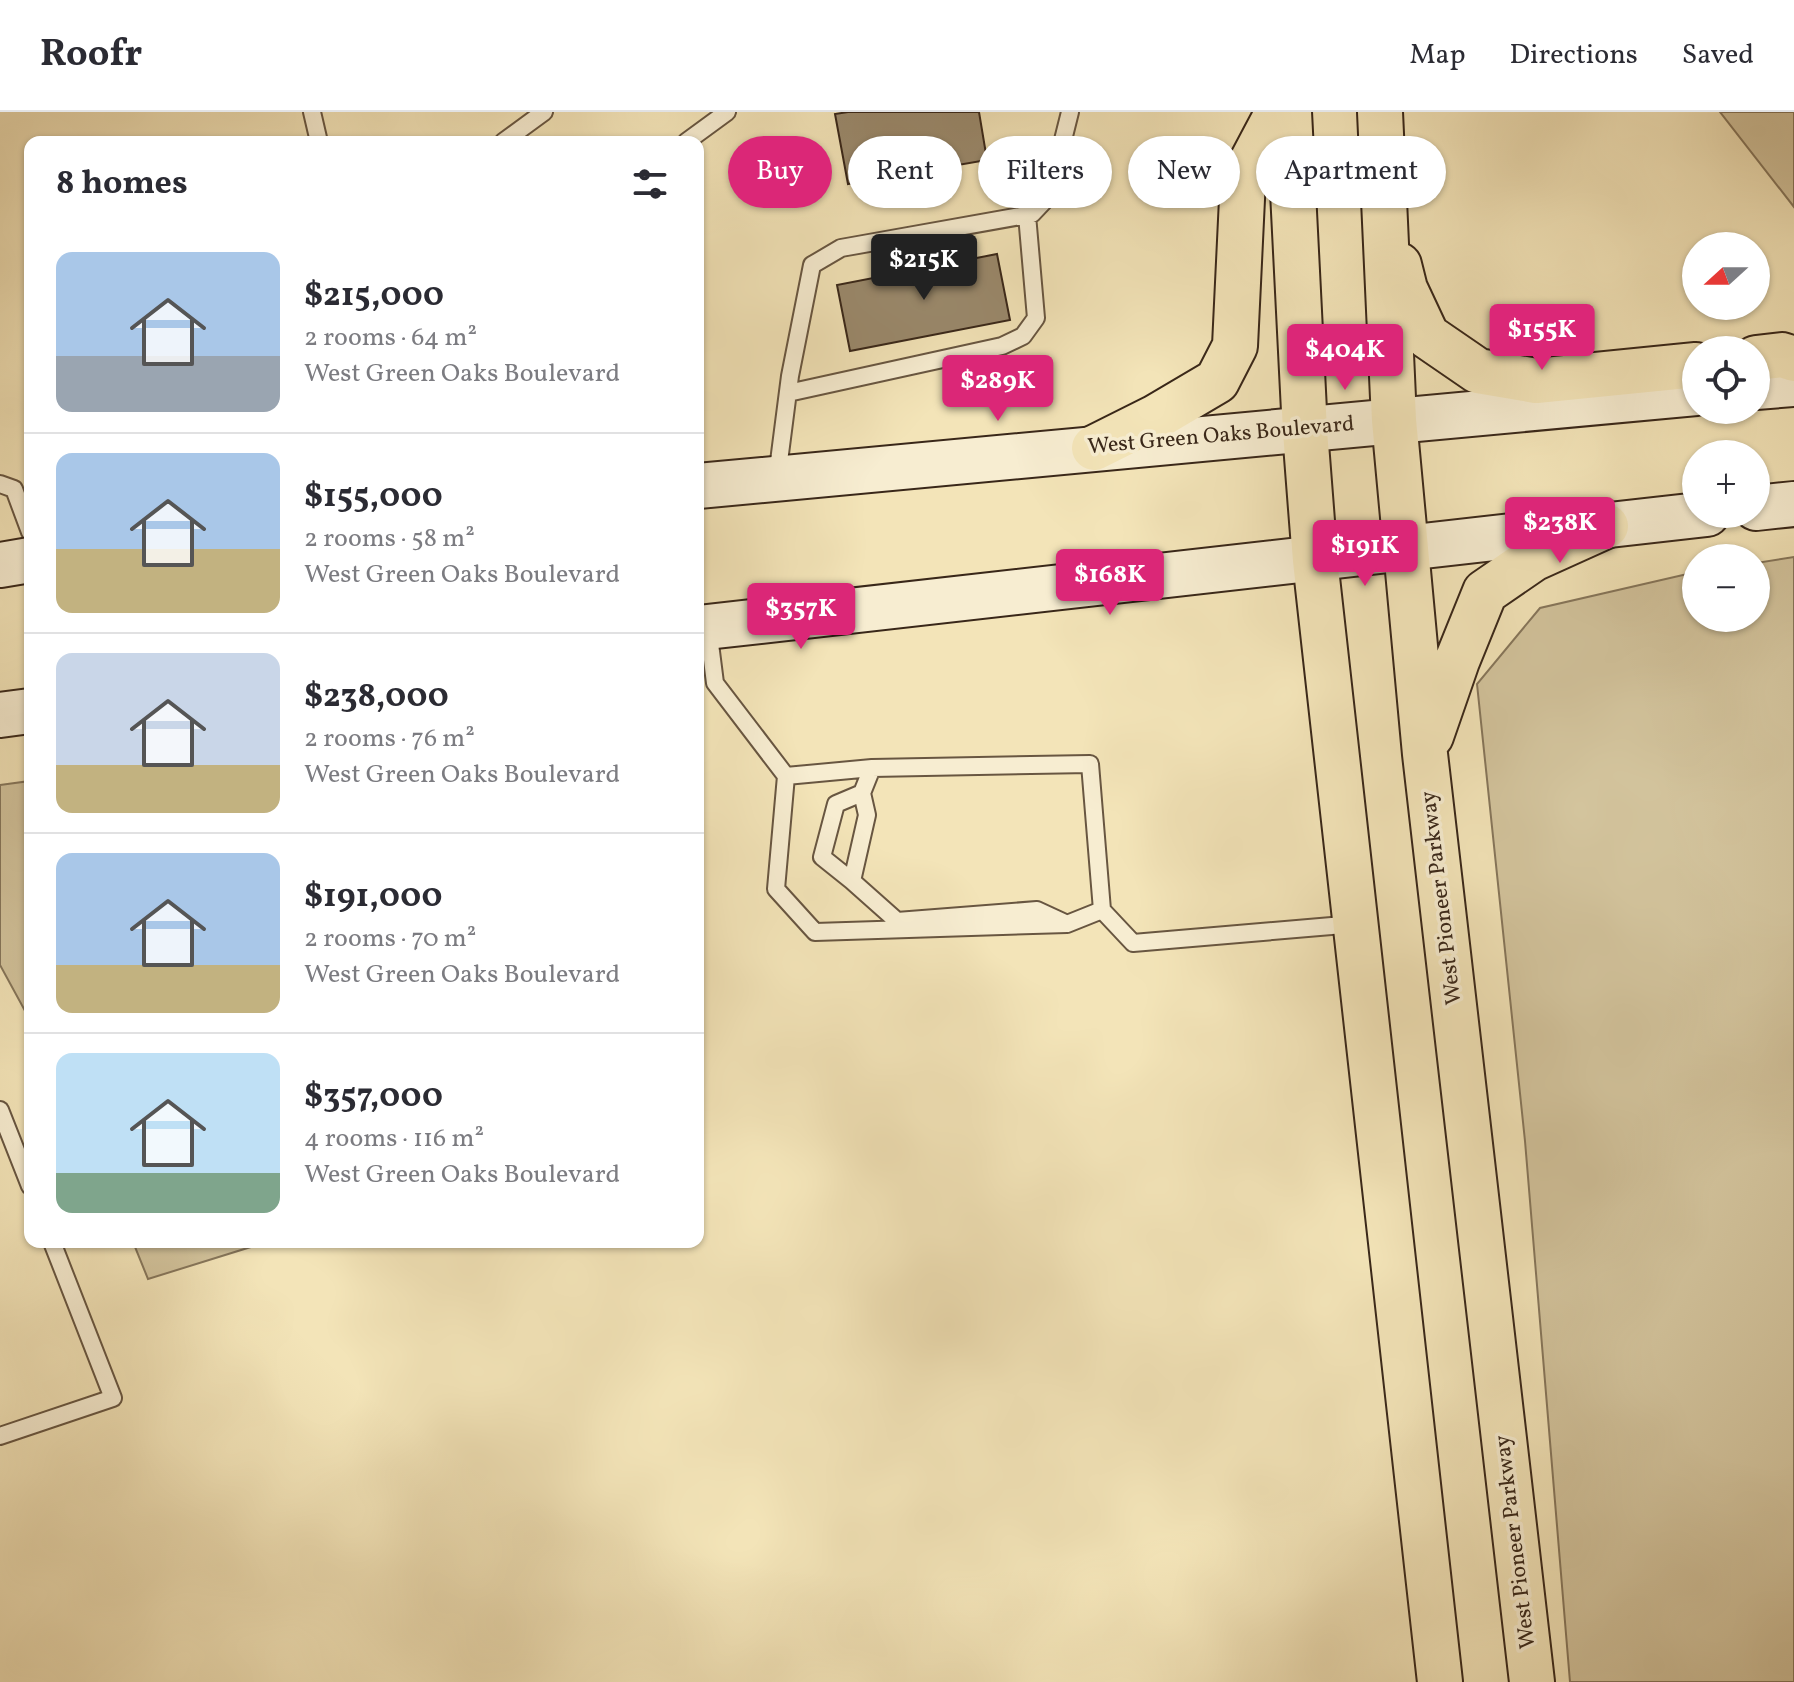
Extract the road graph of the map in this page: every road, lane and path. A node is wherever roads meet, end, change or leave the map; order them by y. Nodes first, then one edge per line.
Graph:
1 (312, 112) edge
2 (544, 112) edge
3 (727, 112) edge
4 (1070, 112) edge
5 (1278, 112) edge
6 (1289, 112) edge
7 (1380, 112) edge
8 (318, 136) edge
9 (511, 136) edge
10 (694, 136) edge
11 (1381, 136) edge
12 (1384, 208) joint
13 (1027, 215) junction
14 (1770, 356) edge
15 (1794, 359) edge
16 (1682, 366) edge
17 (1794, 384) edge
18 (1770, 386) edge
19 (788, 393) junction
20 (1682, 394) edge
21 (1394, 420) junction
22 (1305, 431) junction
23 (1094, 448) junction
24 (777, 479) junction
25 (0, 484) edge
26 (704, 485) edge
27 (1794, 504) edge
28 (1770, 507) edge
29 (24, 516) edge
30 (1682, 517) edge
31 (1606, 526) junction
32 (1406, 549) junction
33 (1315, 560) junction
34 (24, 561) edge
35 (0, 565) edge
36 (704, 628) edge
37 (704, 633) edge
38 (24, 712) edge
39 (0, 715) edge
40 (1425, 754) junction
41 (872, 768) junction
42 (786, 776) junction
43 (862, 793) junction
44 (852, 881) junction
45 (1102, 910) junction
46 (1067, 924) junction
47 (1355, 924) junction
48 (0, 1110) edge
49 (24, 1171) edge
50 (54, 1248) edge
51 (0, 1436) edge
52 (1530, 1662) edge
53 (1438, 1666) edge

1 - 8 lane
2 - 9 lane
3 - 10 lane
4 - 13 lane
5 - 23 main road
6 - 22 main road
7 - 11 main road, West Pioneer Parkway
12 - 16 main road
12 - 21 main road, West Pioneer Parkway
13 - 19 lane
13 - 19 lane
14 - 15 main road
17 - 18 main road
19 - 24 lane
20 - 21 main road, West Green Oaks Boulevard
21 - 22 main road, West Green Oaks Boulevard
21 - 32 main road, West Pioneer Parkway
22 - 23 main road, West Green Oaks Boulevard
22 - 33 main road
23 - 24 main road, West Green Oaks Boulevard
24 - 26 main road, West Green Oaks Boulevard
25 - 29 lane
27 - 28 main road
30 - 31 main road
31 - 32 main road
31 - 40 main road
32 - 33 main road
32 - 40 main road, West Pioneer Parkway
33 - 36 main road
33 - 47 main road
34 - 35 main road
37 - 42 lane
38 - 39 main road
40 - 52 main road, West Pioneer Parkway
41 - 42 lane
41 - 43 lane
41 - 45 lane
42 - 46 lane
43 - 44 lane
43 - 44 lane
44 - 46 lane
45 - 46 lane
45 - 47 lane
47 - 53 main road
48 - 49 lane
50 - 51 lane

